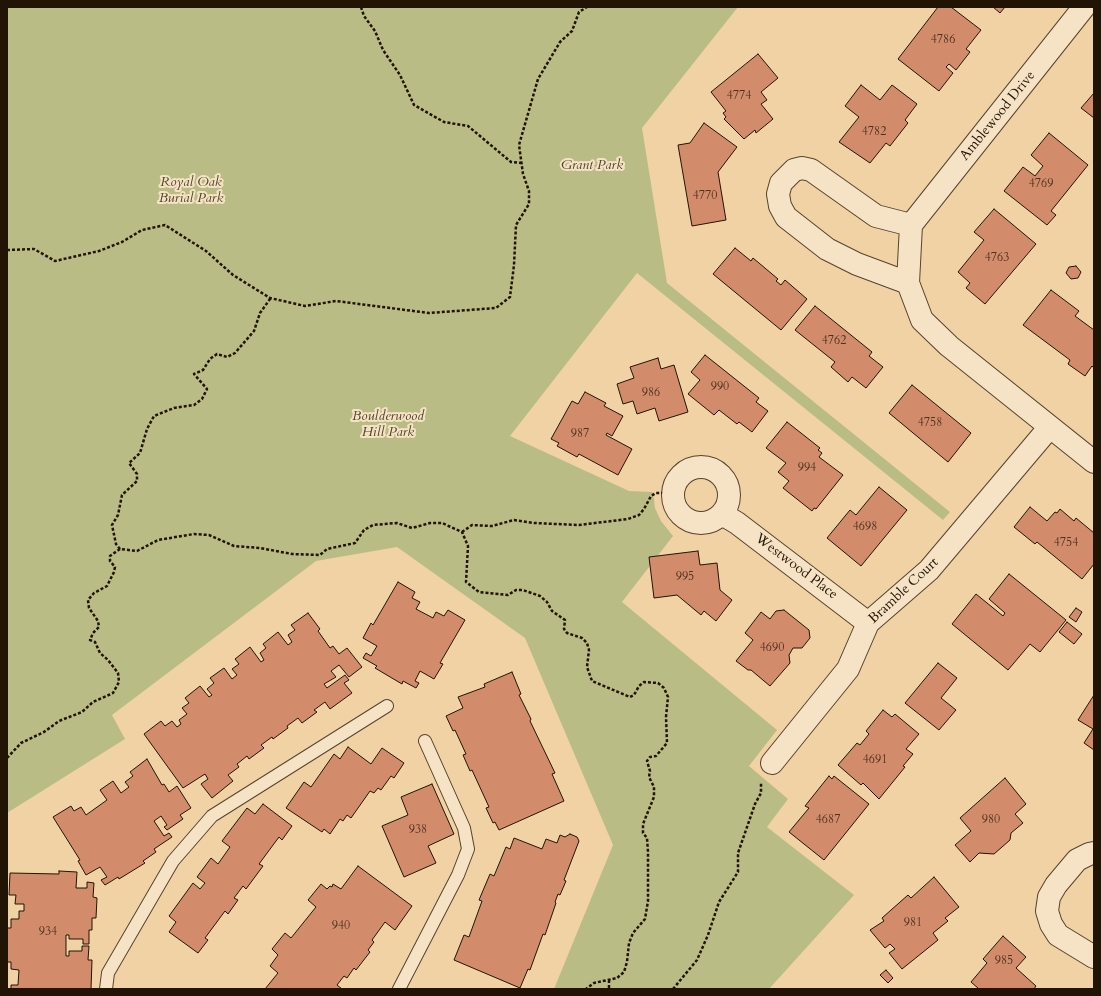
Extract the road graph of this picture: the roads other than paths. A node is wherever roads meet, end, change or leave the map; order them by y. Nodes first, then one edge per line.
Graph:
1 (1084, 7) edge
2 (911, 225) junction
3 (908, 283) junction
4 (1049, 428) junction
5 (1094, 462) edge
6 (722, 514) junction
7 (868, 622) junction
8 (387, 706) dead end
9 (425, 741) dead end
10 (766, 771) road end
11 (1094, 853) edge
12 (1094, 957) edge
13 (106, 989) edge
14 (399, 989) edge

1 - 2 street, Amblewood Drive
2 - 3 street
2 - 3 street
3 - 4 street
4 - 5 street
4 - 7 street, Bramble Court
6 - 6 street
6 - 7 street, Westwood Place
7 - 10 street, Bramble Court
8 - 13 lane
9 - 14 lane
11 - 12 street

